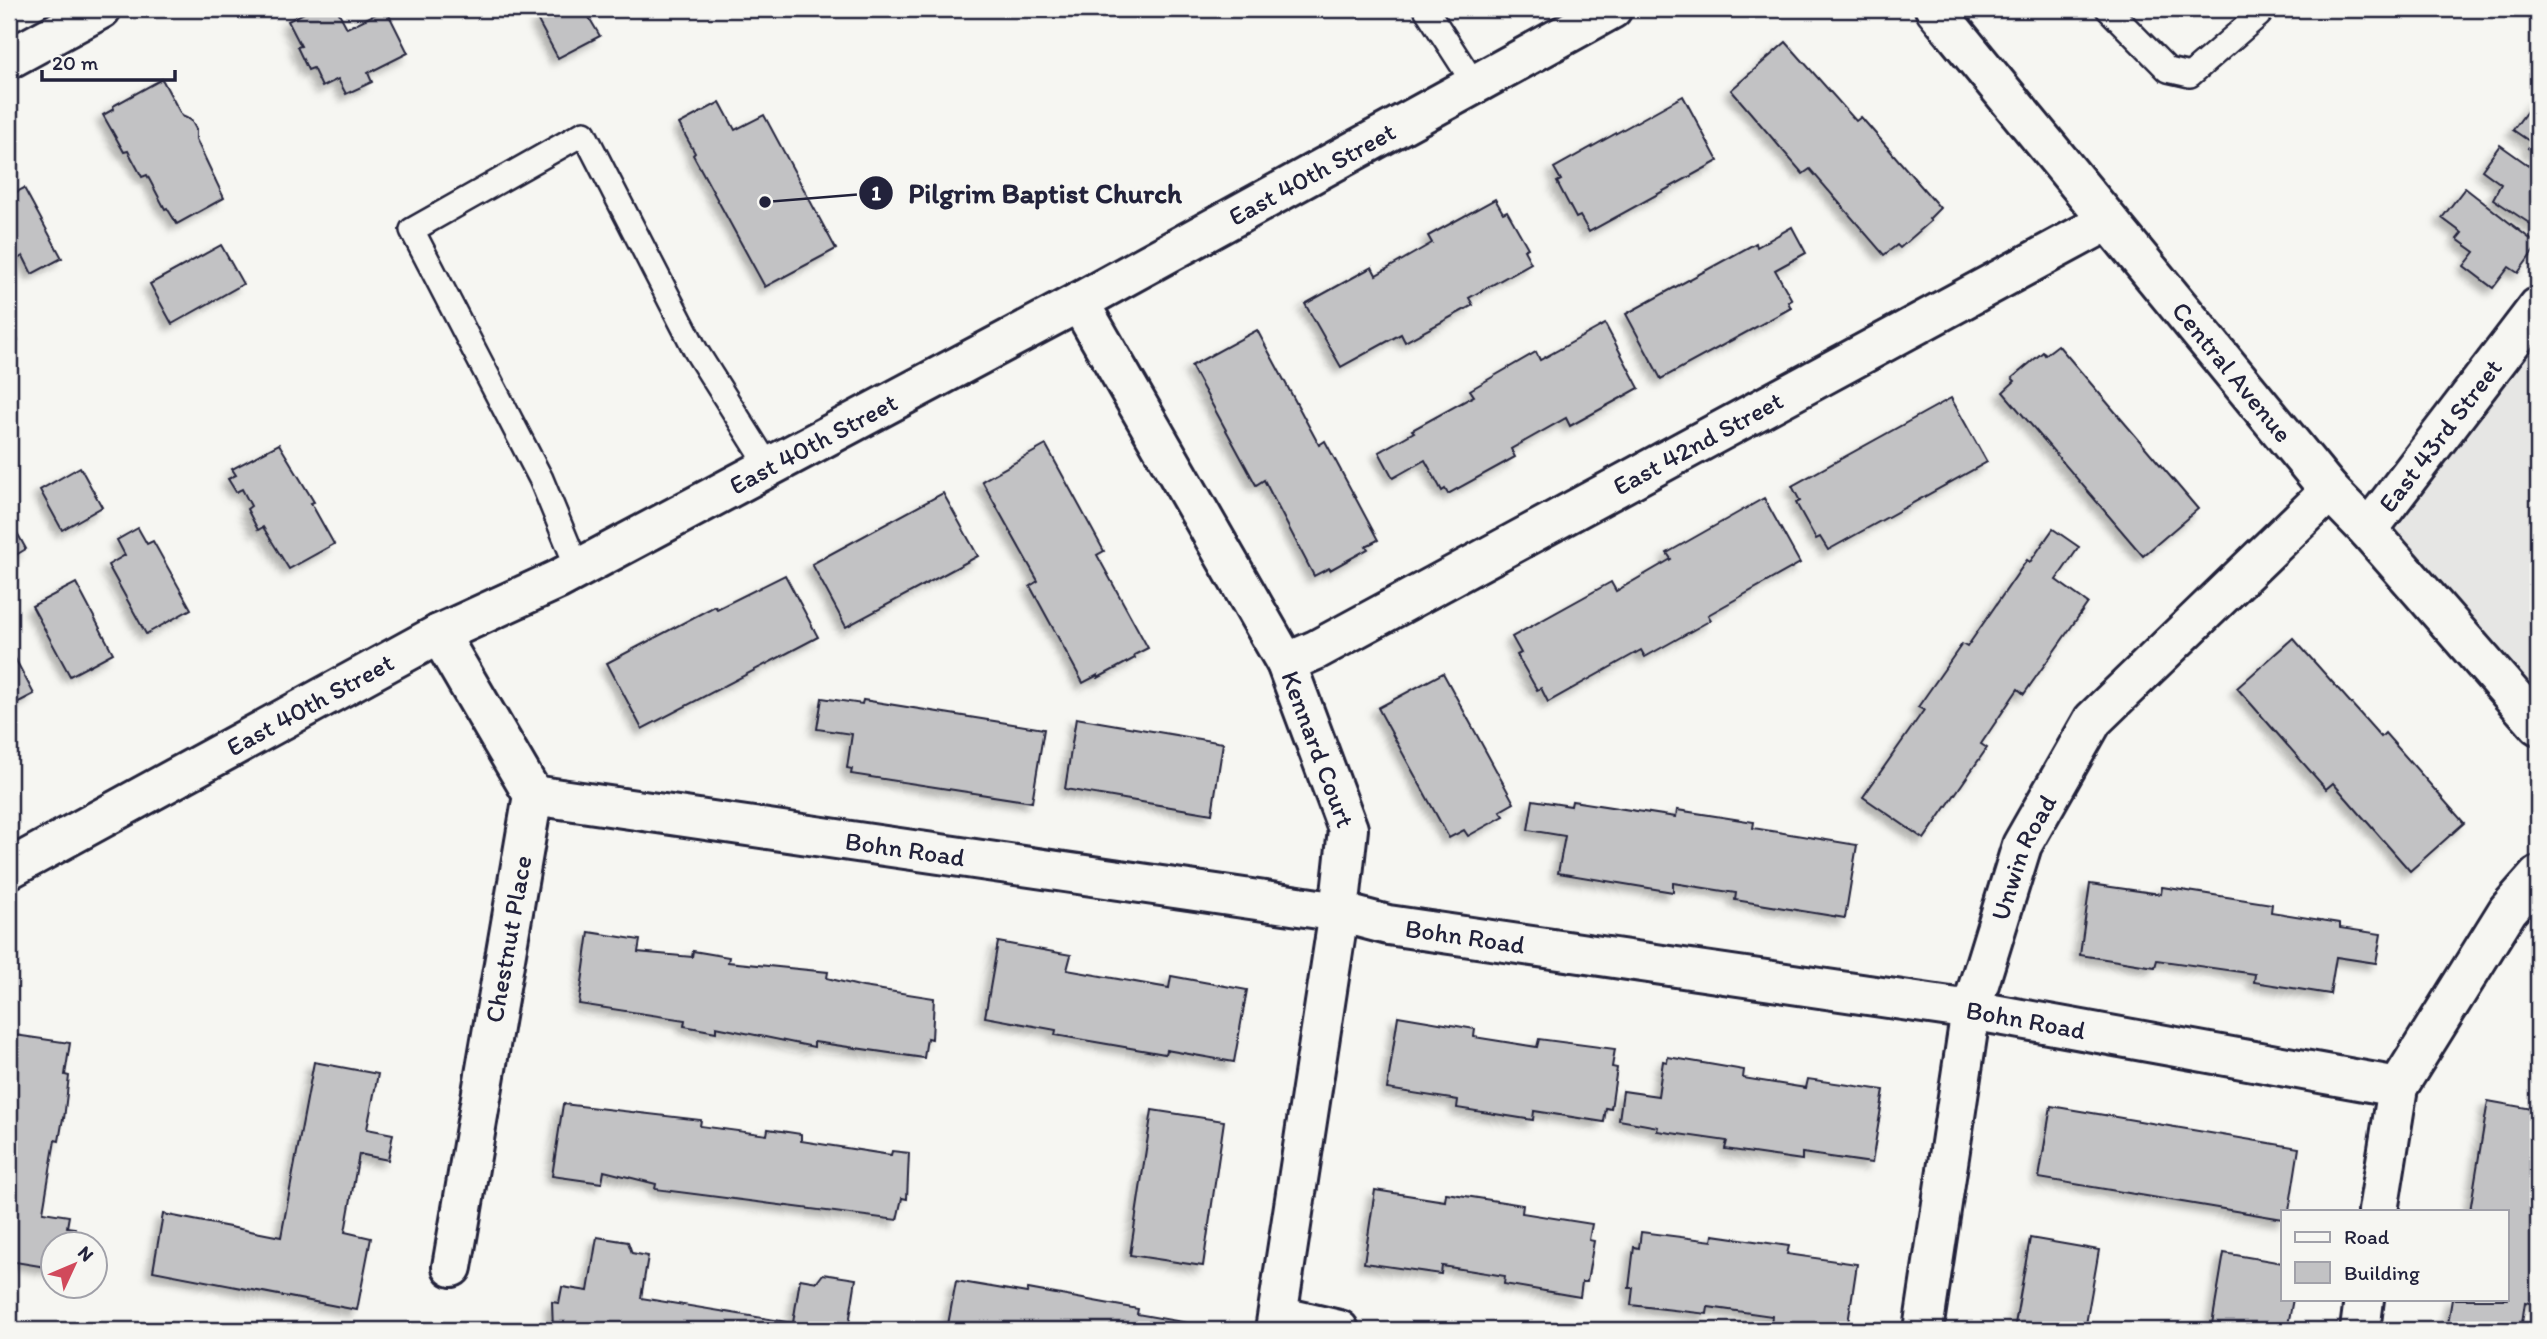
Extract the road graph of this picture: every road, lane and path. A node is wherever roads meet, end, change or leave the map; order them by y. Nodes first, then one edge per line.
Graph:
1 (101, 9) edge
2 (1426, 9) edge
3 (1612, 9) edge
4 (1935, 9) edge
5 (2108, 9) edge
6 (2258, 9) edge
7 (9, 59) edge
8 (1475, 85) junction
9 (2108, 221) junction
10 (1079, 302) junction
11 (2538, 307) edge
12 (769, 467) junction
13 (2330, 491) junction
14 (2368, 530) junction
15 (578, 569) junction
16 (439, 634) junction
17 (1286, 663) junction
18 (2538, 725) edge
19 (533, 795) junction
20 (9, 869) edge
21 (2538, 876) edge
22 (1339, 912) junction
23 (1971, 1010) junction
24 (2398, 1087) junction
25 (2378, 1210) edge
26 (452, 1266) dead end
27 (2364, 1300) edge
28 (1276, 1323) edge
29 (1339, 1330) edge
30 (1923, 1330) edge
31 (2360, 1330) edge

1 - 7 street
2 - 8 lane
3 - 8 street, East 40th Street
4 - 9 street, Central Avenue
5 - 6 lane
8 - 10 street, East 40th Street
9 - 13 street, Central Avenue
9 - 17 street, East 42nd Street
10 - 12 street, East 40th Street
10 - 17 street, Kennard Court
11 - 14 street, East 43rd Street
12 - 15 street, East 40th Street
12 - 15 lane
13 - 14 street, Central Avenue
13 - 23 street, Unwin Road
14 - 18 street, Central Avenue
15 - 16 street, East 40th Street
16 - 19 street
16 - 20 street, East 40th Street
17 - 22 street, Kennard Court
19 - 22 street, Bohn Road
19 - 26 street, Chestnut Place
21 - 24 street
22 - 23 street, Bohn Road
22 - 28 street, Kennard Court
23 - 24 street, Bohn Road
23 - 30 street, Unwin Road
24 - 25 street
27 - 31 street
28 - 29 street

